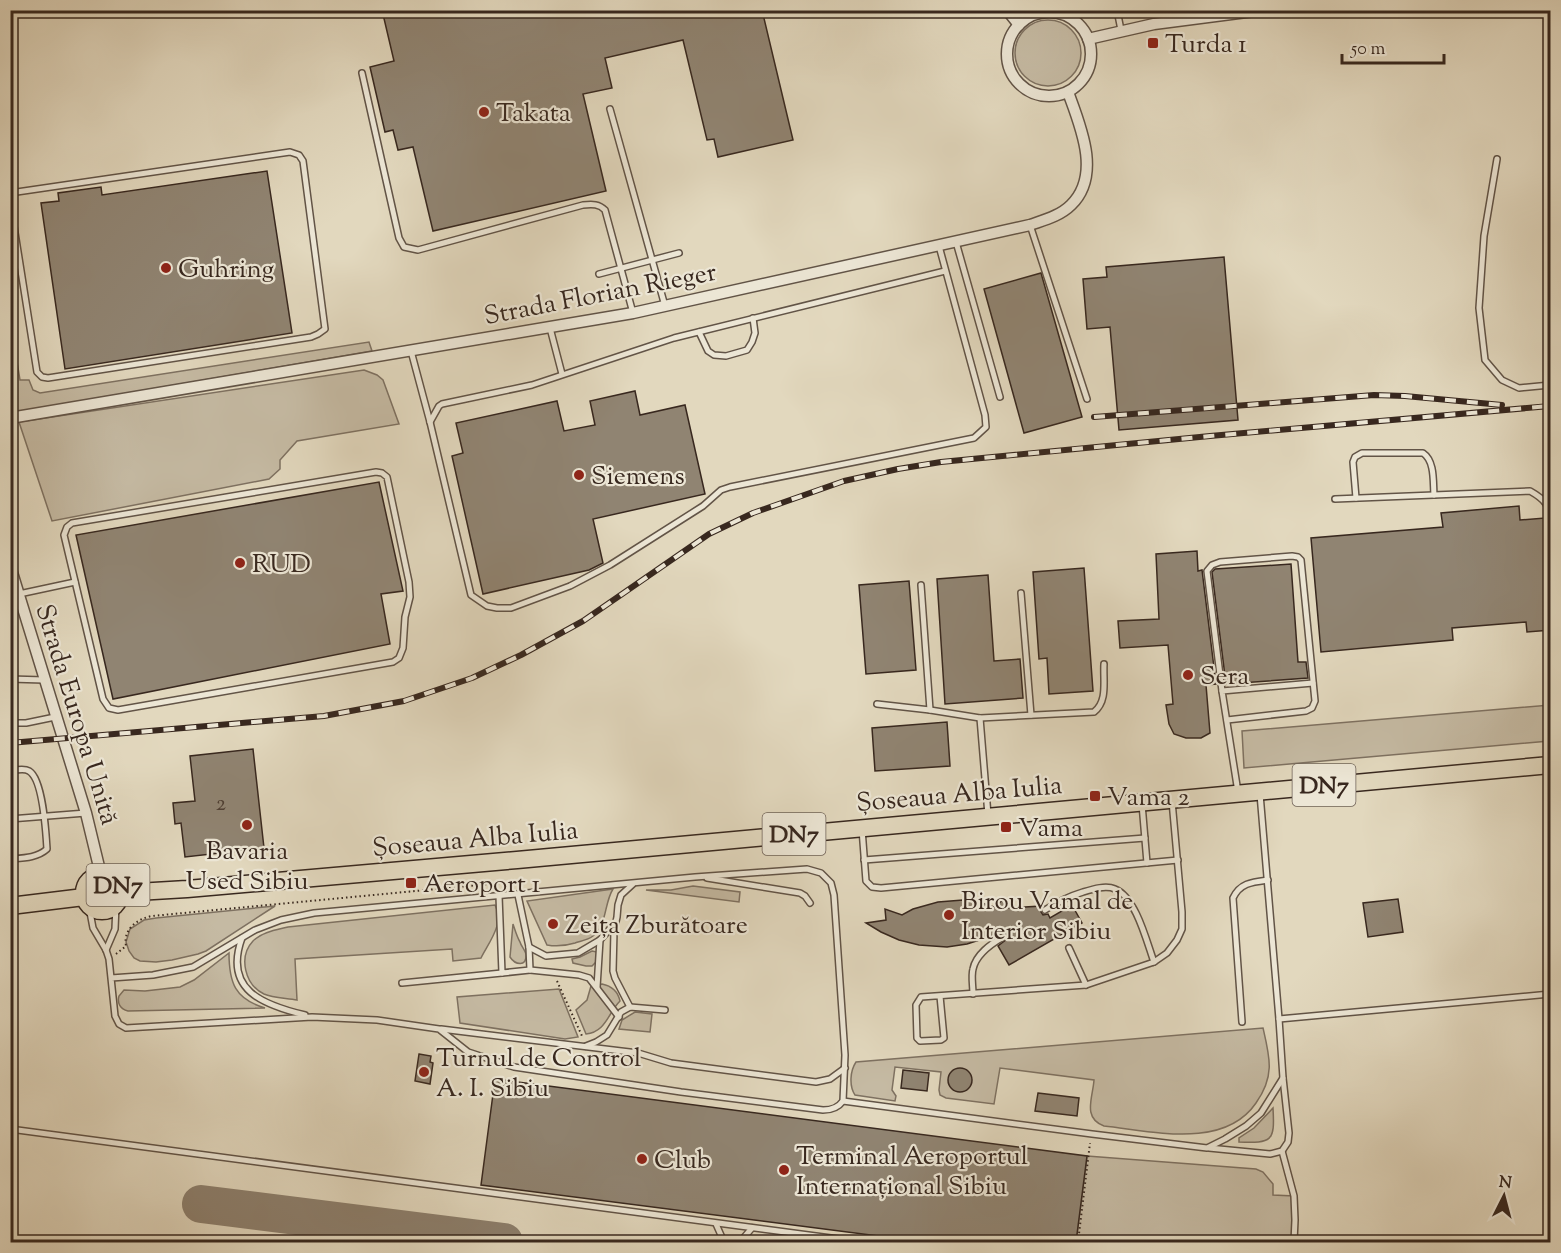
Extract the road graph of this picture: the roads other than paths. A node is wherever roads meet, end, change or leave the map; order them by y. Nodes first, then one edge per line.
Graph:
1 (1007, 10) edge
2 (1117, 10) edge
3 (1262, 10) edge
4 (1019, 25) junction
5 (1121, 30) junction
6 (1088, 39) junction
7 (362, 73) dead end
8 (1068, 92) junction
9 (610, 108) dead end
10 (1497, 159) dead end
11 (10, 193) edge
12 (10, 201) edge
13 (1030, 225) junction
14 (956, 242) junction
15 (939, 246) junction
16 (679, 253) dead end
17 (651, 261) junction
18 (621, 269) junction
19 (945, 271) junction
20 (599, 274) dead end
21 (665, 306) junction
22 (633, 313) junction
23 (753, 318) junction
24 (550, 328) junction
25 (699, 332) junction
26 (411, 351) junction
27 (562, 374) junction
28 (1551, 385) edge
29 (1000, 397) dead end
30 (1087, 399) dead end
31 (10, 418) edge
32 (430, 422) junction
33 (1434, 495) junction
34 (1356, 498) junction
35 (1335, 499) dead end
36 (1551, 522) edge
37 (10, 566) edge
38 (75, 582) junction
39 (921, 585) dead end
40 (1021, 593) dead end
41 (19, 594) junction
42 (1104, 664) dead end
43 (10, 679) edge
44 (44, 680) junction
45 (1313, 682) junction
46 (1222, 691) junction
47 (877, 704) dead end
48 (930, 710) junction
49 (1031, 715) junction
50 (56, 717) junction
51 (980, 718) junction
52 (1227, 720) junction
53 (10, 723) edge
54 (1551, 765) edge
55 (10, 771) edge
56 (1259, 791) junction
57 (1239, 793) junction
58 (1172, 799) junction
59 (1142, 802) junction
60 (86, 813) junction
61 (44, 816) junction
62 (988, 816) junction
63 (10, 819) edge
64 (861, 828) junction
65 (1145, 838) junction
66 (10, 859) edge
67 (864, 860) junction
68 (1178, 860) junction
69 (1147, 862) junction
70 (101, 875) junction
71 (695, 877) junction
72 (1268, 880) junction
73 (634, 883) junction
74 (518, 895) junction
75 (500, 896) junction
76 (118, 899) junction
77 (86, 902) junction
78 (810, 903) dead end
79 (10, 906) edge
80 (1045, 910) dead end
81 (615, 923) junction
82 (1003, 937) dead end
83 (242, 938) junction
84 (600, 940) junction
85 (529, 947) junction
86 (1069, 948) dead end
87 (106, 950) junction
88 (1154, 962) junction
89 (530, 970) junction
90 (502, 973) junction
91 (111, 978) junction
92 (402, 983) dead end
93 (1086, 985) junction
94 (597, 987) junction
95 (973, 994) junction
96 (1551, 994) edge
97 (939, 996) junction
98 (630, 1007) junction
99 (665, 1010) dead end
100 (312, 1017) junction
101 (619, 1017) junction
102 (1279, 1019) junction
103 (1242, 1022) dead end
104 (439, 1029) junction
105 (585, 1047) junction
106 (845, 1068) junction
107 (1282, 1078) junction
108 (843, 1101) junction
109 (10, 1130) edge
110 (1207, 1148) junction
111 (1282, 1151) junction
112 (716, 1224) junction
113 (752, 1228) junction
114 (724, 1242) edge
115 (741, 1242) edge
116 (861, 1242) edge
117 (1294, 1242) edge

1 - 4 street
2 - 5 lane
3 - 5 street
4 - 6 street
4 - 8 street
5 - 6 street
6 - 8 street
7 - 18 lane
8 - 13 street, Strada Florian Rieger
9 - 17 lane
10 - 28 lane
11 - 12 lane
13 - 14 street, Strada Florian Rieger
13 - 30 lane
14 - 15 street, Strada Florian Rieger
14 - 29 lane
15 - 19 lane
15 - 21 street, Strada Florian Rieger
16 - 17 lane
17 - 18 lane
17 - 21 lane
18 - 20 lane
18 - 22 lane
19 - 23 lane
19 - 32 lane
21 - 22 street, Strada Florian Rieger
22 - 24 street, Strada Florian Rieger
23 - 25 lane
23 - 25 lane
24 - 26 street, Strada Florian Rieger
24 - 27 lane
25 - 27 lane
26 - 31 street, Strada Florian Rieger
26 - 32 lane
27 - 32 lane
33 - 34 lane
33 - 34 lane
33 - 36 lane
34 - 35 lane
37 - 41 street, Strada Europa Unită
38 - 38 lane
38 - 41 lane
39 - 48 lane
40 - 49 lane
41 - 44 street, Strada Europa Unită
42 - 49 lane
43 - 44 lane
44 - 50 street, Strada Europa Unită
45 - 46 lane
45 - 46 lane
45 - 52 lane
46 - 52 lane
47 - 48 lane
48 - 51 lane
49 - 51 lane
50 - 53 lane
50 - 60 street, Strada Europa Unită
51 - 62 lane
52 - 57 lane
54 - 56 main road, Șoseaua Alba Iulia / DN7
55 - 61 lane
56 - 57 main road, Șoseaua Alba Iulia / DN7
56 - 72 lane
57 - 58 main road, Șoseaua Alba Iulia / DN7
58 - 59 main road, Șoseaua Alba Iulia / DN7
58 - 68 lane
59 - 62 main road, Șoseaua Alba Iulia / DN7
59 - 65 lane
60 - 61 lane
60 - 70 street, Strada Europa Unită
61 - 63 lane
61 - 66 lane
62 - 64 main road, Șoseaua Alba Iulia / DN7
64 - 67 lane
64 - 76 main road, Șoseaua Alba Iulia / DN7
65 - 67 lane
65 - 69 lane
67 - 69 lane
68 - 69 lane
68 - 88 lane
70 - 76 main road, DN7
70 - 77 main road, DN7
71 - 73 lane
71 - 78 lane
71 - 106 lane
72 - 102 lane
72 - 103 lane
73 - 74 lane
73 - 81 lane
74 - 75 lane
74 - 85 lane
75 - 83 lane
75 - 90 lane
76 - 77 main road, DN7
76 - 87 lane
77 - 79 main road, DN7
77 - 87 lane
80 - 88 lane
81 - 84 lane
81 - 98 lane
82 - 95 lane
83 - 91 lane
83 - 100 lane
84 - 85 lane
84 - 94 lane
85 - 89 lane
86 - 93 lane
87 - 91 lane
88 - 93 lane
89 - 90 lane
89 - 94 lane
90 - 92 lane
91 - 100 lane
93 - 95 lane
94 - 101 lane
95 - 97 lane
96 - 102 lane
97 - 97 lane
98 - 99 lane
98 - 101 lane
100 - 104 lane
101 - 105 lane
102 - 107 lane
104 - 105 lane
104 - 108 lane
105 - 106 lane
106 - 108 lane
107 - 110 lane
107 - 111 lane
108 - 110 lane
109 - 112 lane
110 - 111 lane
111 - 117 lane
112 - 113 lane
112 - 114 lane
113 - 115 lane
113 - 116 lane

